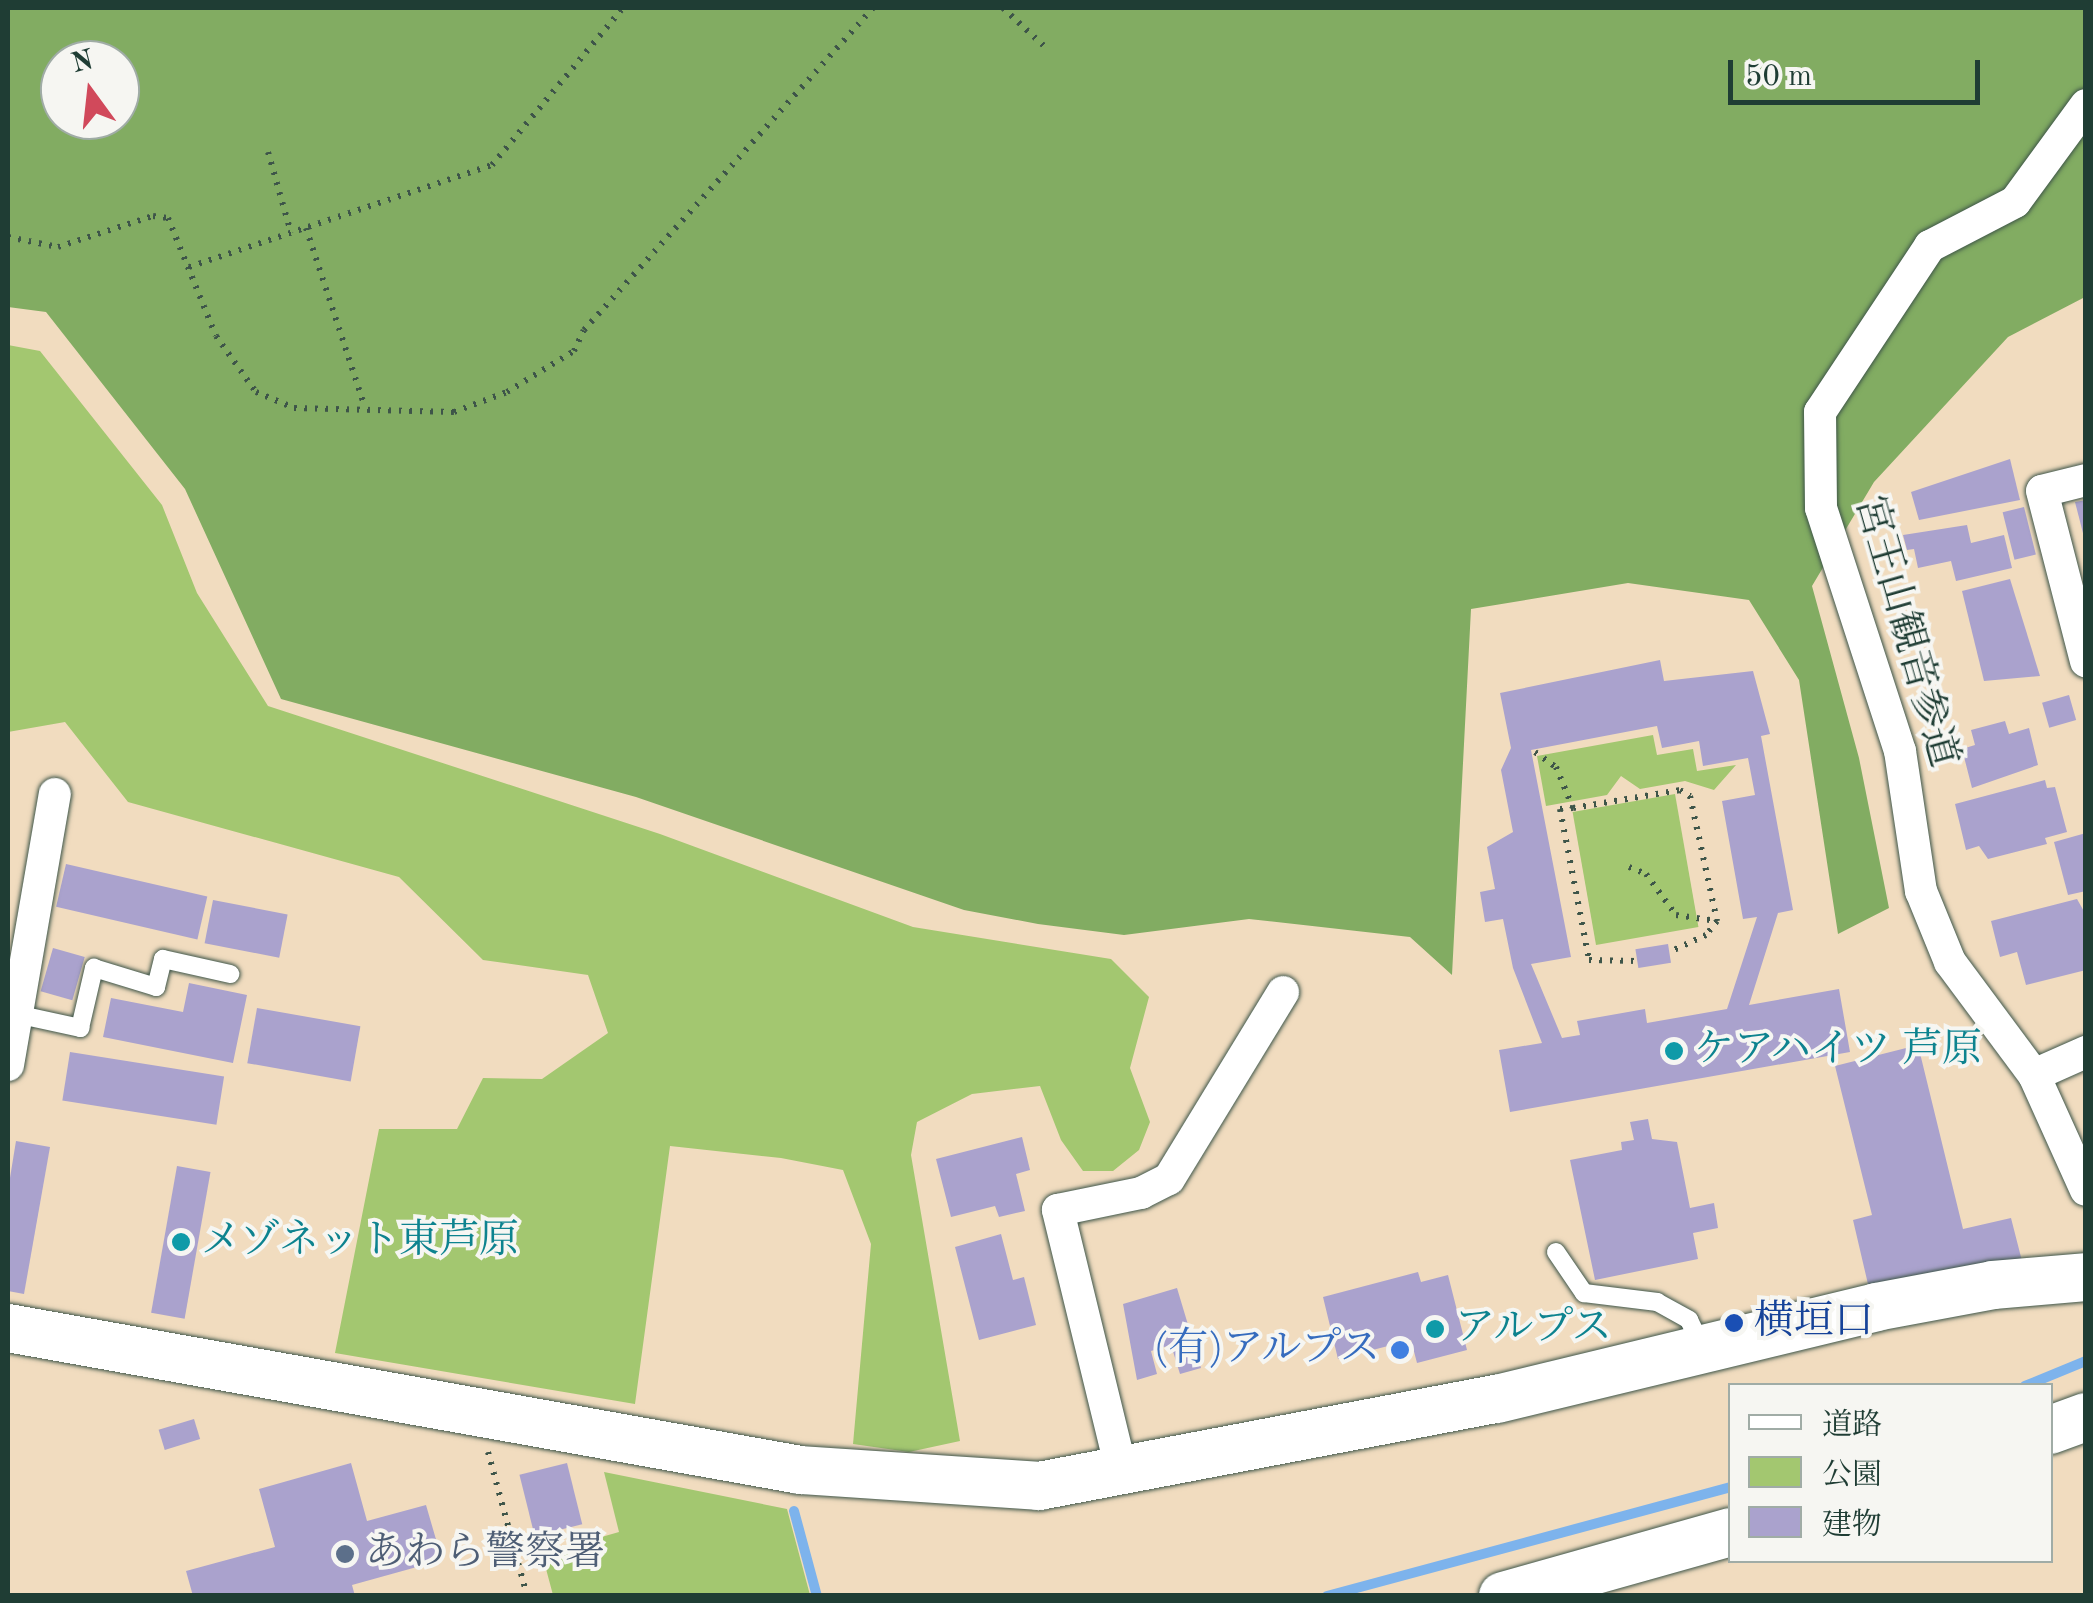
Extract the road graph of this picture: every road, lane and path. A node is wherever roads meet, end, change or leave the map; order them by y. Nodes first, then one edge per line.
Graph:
1 (623, 8) edge
2 (872, 8) edge
3 (1003, 8) edge
4 (1044, 46) dead end
5 (2086, 105) edge
6 (268, 152) dead end
7 (306, 228) junction
8 (291, 233) junction
9 (8, 237) edge
10 (189, 268) junction
11 (365, 407) junction
12 (2086, 480) edge
13 (2086, 660) edge
14 (1535, 752) dead end
15 (55, 794) dead end
16 (1574, 808) junction
17 (1629, 867) dead end
18 (1716, 921) junction
19 (1671, 951) dead end
20 (1636, 961) dead end
21 (230, 974) dead end
22 (1283, 992) dead end
23 (16, 1014) junction
24 (2086, 1052) edge
25 (8, 1065) edge
26 (2034, 1075) junction
27 (2086, 1190) edge
28 (1556, 1252) dead end
29 (2086, 1277) edge
30 (8, 1328) edge
31 (1704, 1352) junction
32 (477, 1411) junction
33 (2086, 1417) edge
34 (2053, 1429) edge
35 (1122, 1473) junction
36 (1728, 1533) edge
37 (527, 1596) edge
38 (1503, 1596) edge

1 - 7 path
2 - 11 path
3 - 4 path
5 - 26 street, 宮王山観音参道
6 - 8 path
7 - 8 path
7 - 11 path
8 - 10 path
9 - 10 path
10 - 11 path
12 - 13 street
14 - 16 path
15 - 23 street
16 - 18 path
16 - 20 path
17 - 18 path
18 - 19 path
21 - 23 lane
22 - 35 street
23 - 25 street
24 - 26 street
26 - 27 street, 宮王山観音参道
28 - 31 lane
29 - 31 street
30 - 32 street
31 - 35 street
32 - 35 street
32 - 37 path
33 - 34 street
36 - 38 street

